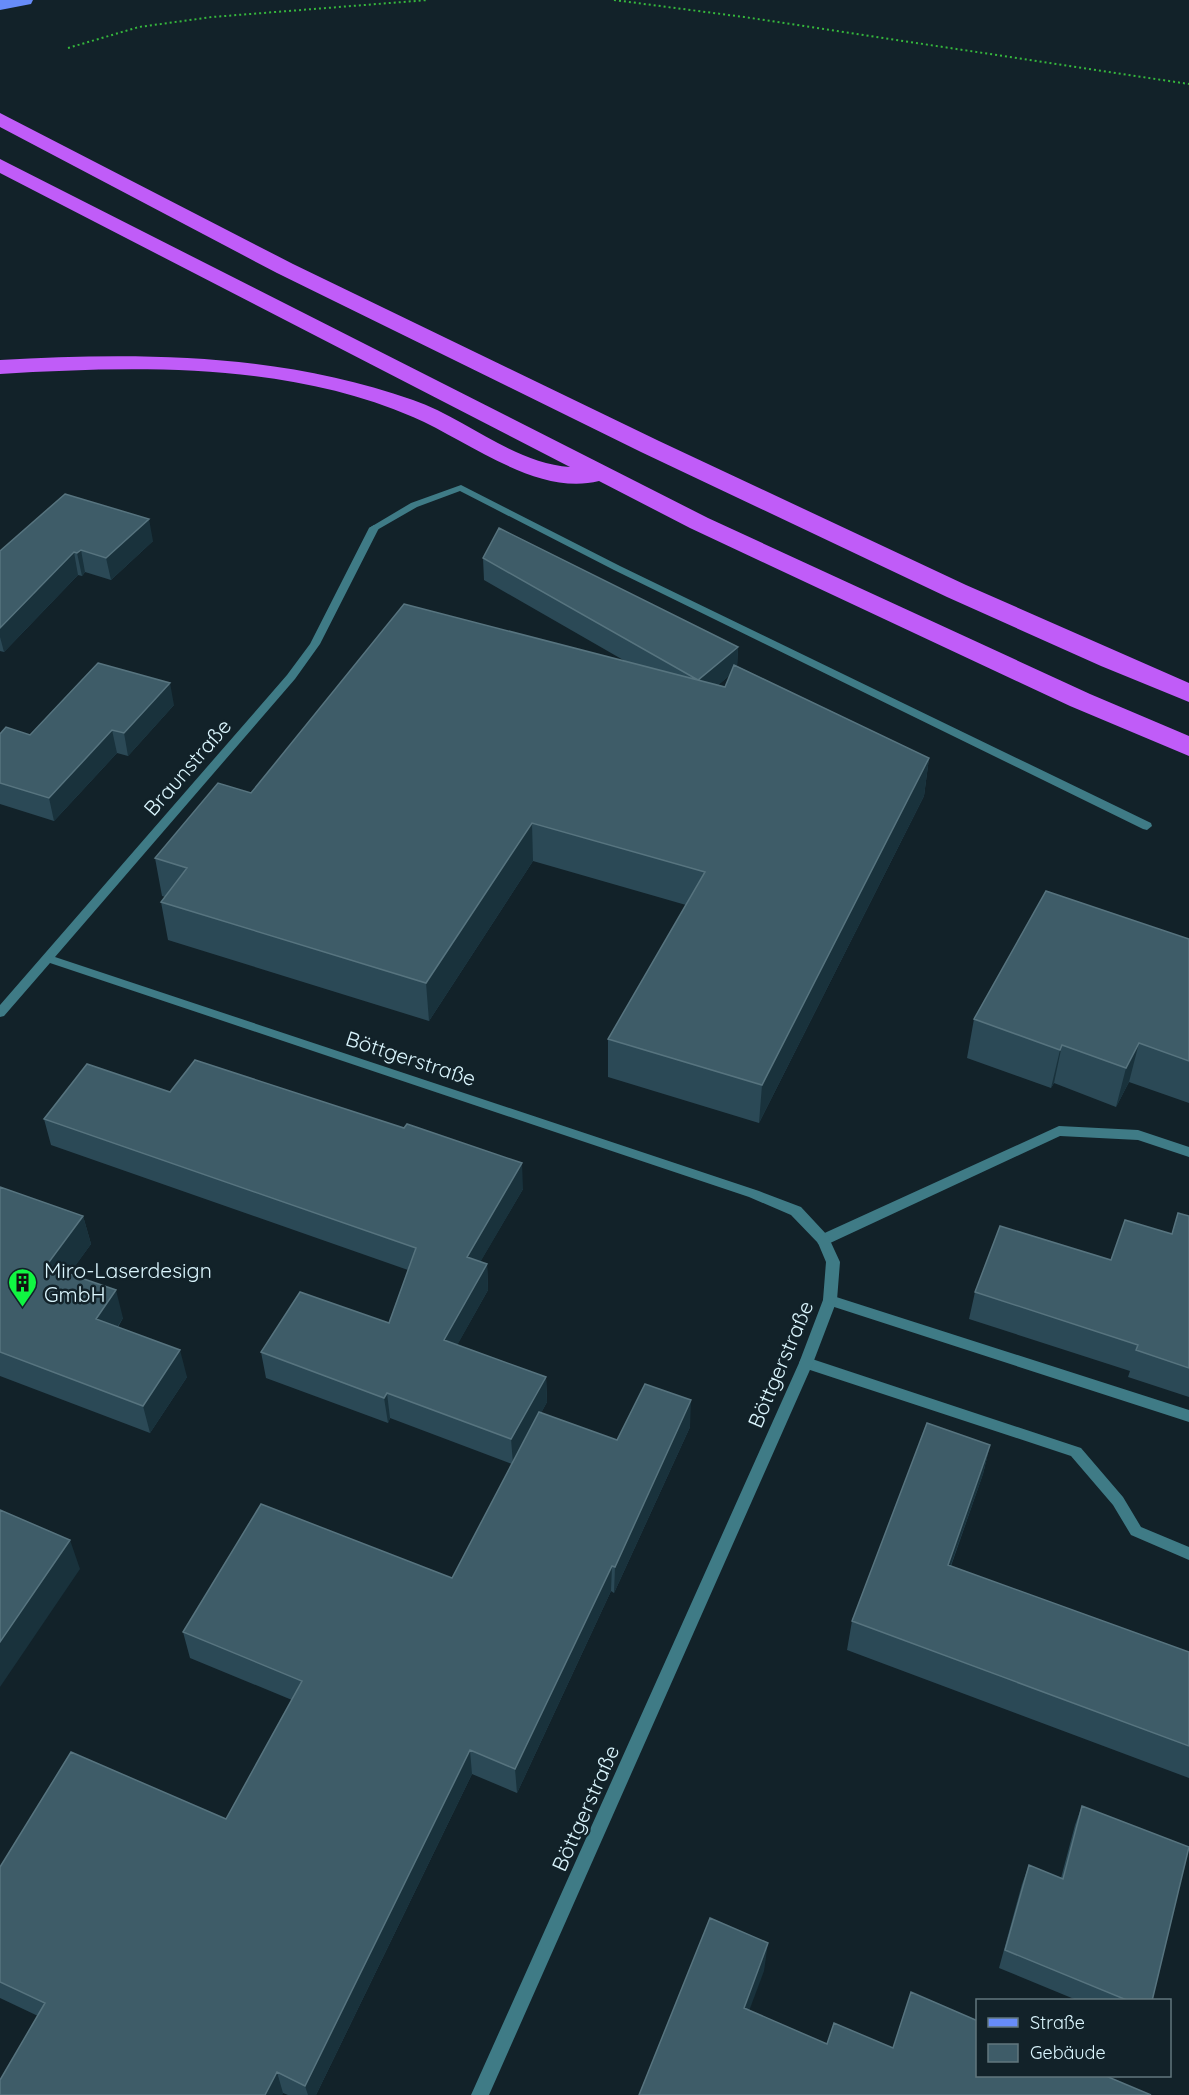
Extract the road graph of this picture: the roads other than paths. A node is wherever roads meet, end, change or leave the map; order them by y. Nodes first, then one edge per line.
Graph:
1 (24, 0) edge
2 (0, 4) edge
3 (0, 119) edge
4 (0, 165) edge
5 (0, 367) edge
6 (607, 477) junction
7 (1189, 693) edge
8 (1189, 747) edge
9 (1147, 826) dead end
10 (46, 958) junction
11 (0, 1013) edge
12 (1189, 1152) edge
13 (823, 1240) junction
14 (830, 1300) junction
15 (806, 1363) junction
16 (1189, 1416) edge
17 (1189, 1554) edge
18 (480, 2095) edge

1 - 2 main road
3 - 7 highway
4 - 6 highway
5 - 6 highway
6 - 8 highway
9 - 10 street, Braunstraße
10 - 11 street, Braunstraße
10 - 13 street, Böttgerstraße
12 - 13 street
13 - 14 street, Böttgerstraße
14 - 15 street, Böttgerstraße
14 - 16 street
15 - 17 street
15 - 18 street, Böttgerstraße

